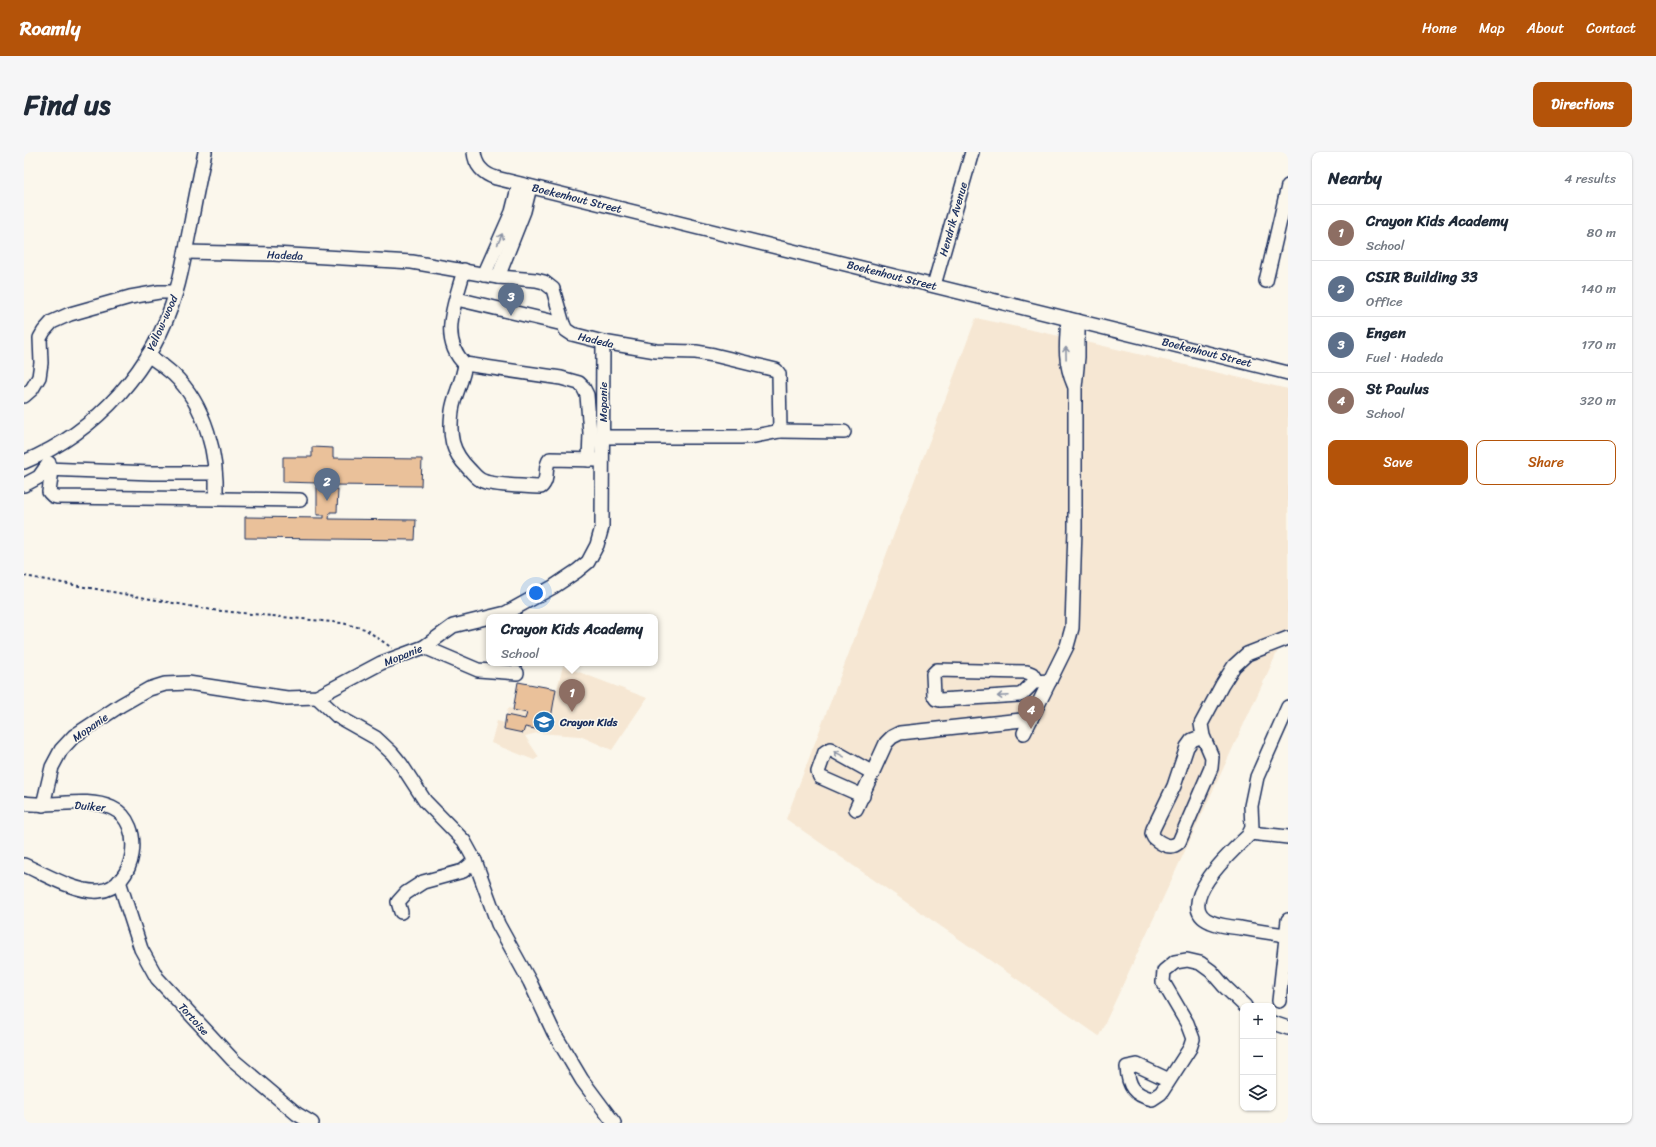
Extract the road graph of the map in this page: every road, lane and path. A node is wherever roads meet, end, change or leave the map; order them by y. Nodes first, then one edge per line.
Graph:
1 (205, 152) edge
2 (474, 152) edge
3 (972, 152) edge
4 (524, 185) junction
5 (1288, 186) edge
6 (186, 252) junction
7 (464, 270) junction
8 (484, 275) junction
9 (498, 277) junction
10 (1266, 281) dead end
11 (934, 285) junction
12 (176, 292) junction
13 (457, 299) junction
14 (1073, 320) junction
15 (563, 324) junction
16 (603, 342) junction
17 (148, 355) junction
18 (465, 364) junction
19 (1288, 373) edge
20 (24, 396) edge
21 (780, 430) junction
22 (844, 432) dead end
23 (603, 437) junction
24 (58, 445) junction
25 (596, 460) junction
26 (24, 462) edge
27 (48, 470) junction
28 (215, 474) junction
29 (24, 486) edge
30 (216, 499) junction
31 (300, 500) dead end
32 (24, 576) edge
33 (501, 614) edge
34 (486, 618) edge
35 (1288, 638) edge
36 (424, 647) junction
37 (395, 650) dead end
38 (517, 674) dead end
39 (1043, 682) junction
40 (317, 697) junction
41 (1288, 707) edge
42 (1031, 719) junction
43 (1024, 733) dead end
44 (1203, 736) junction
45 (873, 773) junction
46 (863, 796) junction
47 (24, 803) edge
48 (43, 805) junction
49 (856, 809) dead end
50 (1251, 829) junction
51 (1288, 831) edge
52 (1288, 837) edge
53 (475, 861) junction
54 (24, 865) edge
55 (119, 881) junction
56 (401, 912) dead end
57 (1288, 920) edge
58 (1286, 935) junction
59 (1279, 1001) dead end
60 (1242, 1003) edge
61 (1276, 1024) edge
62 (1288, 1028) edge
63 (1169, 1080) dead end
64 (294, 1118) edge
65 (312, 1123) edge
66 (614, 1123) edge

1 - 6 street, Yellow-wood
2 - 4 street, Boekenhout Street
3 - 11 street, Hendrik Avenue
8 -> 4 street
4 - 9 street
4 - 11 street, Boekenhout Street
5 - 10 street
6 - 7 street, Hadeda
6 - 12 street, Yellow-wood
7 - 8 street, Hadeda
7 - 13 street
8 - 9 street, Hadeda
9 - 15 street, Hadeda
11 - 14 street, Boekenhout Street
12 - 17 street, Yellow-wood
12 - 20 street
13 - 15 street
13 - 18 street
14 - 19 street, Boekenhout Street
14 - 39 street
15 - 16 street, Hadeda
16 - 21 street, Hadeda
16 - 23 street, Mopanie
17 - 24 street, Yellow-wood
17 - 28 street
18 - 25 street
18 - 25 street
21 - 22 street
21 - 23 street
23 - 25 street, Mopanie
24 - 26 street, Yellow-wood
24 - 27 street
25 - 33 street, Mopanie
27 - 28 street
27 - 29 street
27 - 30 street
28 - 30 street
30 - 31 street
32 - 37 path
34 - 36 street, Mopanie
35 - 44 street
36 - 38 street
36 - 40 street, Mopanie
39 -> 39 street
39 - 42 street
40 - 48 street, Mopanie
40 - 53 street
41 - 50 street
42 - 43 street
42 - 45 street
44 - 44 street
45 - 46 street
45 -> 46 street
46 - 49 street
47 - 48 street, Duiker
48 - 55 street, Duiker
50 - 51 street
50 - 52 street
50 - 58 street
53 - 56 street
53 - 66 street
54 - 55 street, Duiker
55 - 64 street, Tortoise
57 - 58 street
58 - 59 street
60 - 63 street
61 - 62 street
64 - 65 street, Tortoise

